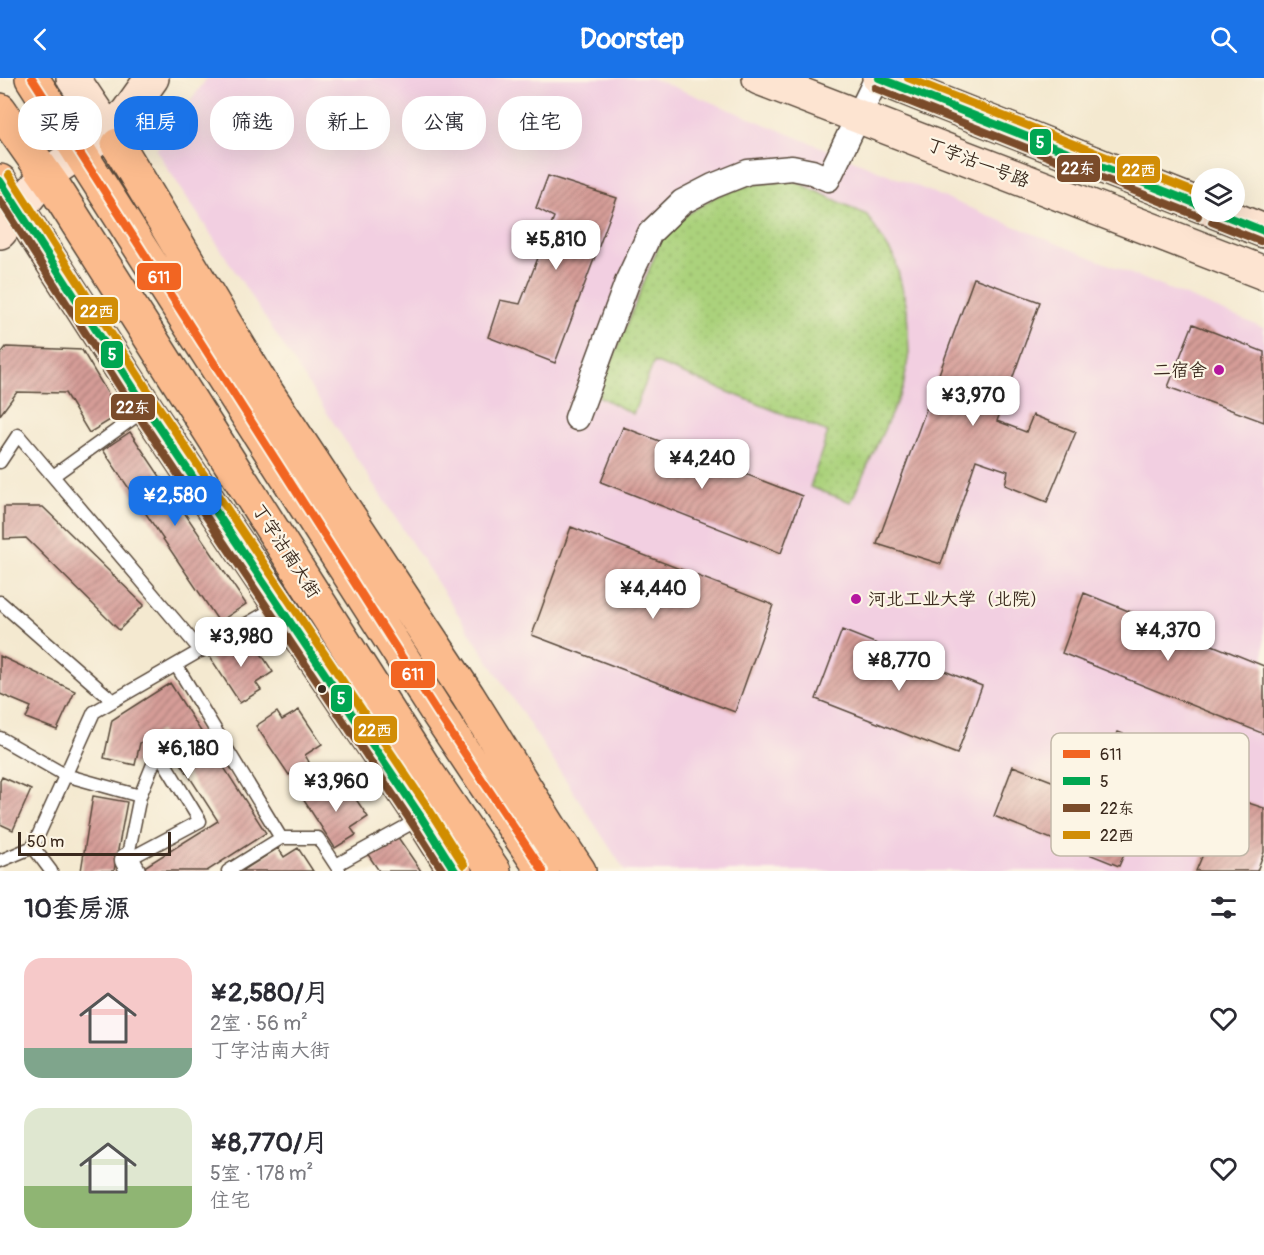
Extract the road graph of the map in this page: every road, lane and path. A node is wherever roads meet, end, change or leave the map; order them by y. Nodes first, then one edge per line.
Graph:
1 (32, 78) edge
2 (73, 78) edge
3 (152, 78) edge
4 (174, 78) edge
5 (759, 78) edge
6 (878, 78) edge
7 (0, 110) edge
8 (858, 118) junction
9 (113, 138) junction
10 (84, 158) junction
11 (0, 181) edge
12 (50, 182) junction
13 (1191, 202) edge
14 (10, 220) edge
15 (1241, 222) edge
16 (1264, 231) edge
17 (1264, 273) edge
18 (262, 385) junction
19 (147, 409) junction
20 (577, 418) dead end
21 (0, 462) edge
22 (53, 476) junction
23 (296, 494) junction
24 (0, 602) edge
25 (279, 605) junction
26 (201, 651) junction
27 (176, 665) junction
28 (113, 701) junction
29 (0, 738) edge
30 (65, 775) junction
31 (140, 796) junction
32 (421, 818) junction
33 (281, 838) junction
34 (33, 847) junction
35 (0, 861) edge
36 (130, 865) edge
37 (338, 868) edge
38 (51, 871) edge
39 (228, 871) edge
40 (455, 871) edge
41 (494, 871) edge
42 (543, 871) edge
43 (579, 871) edge

1 - 10 main road
2 - 9 main road
3 - 9 main road
4 - 9 main road
5 - 8 main road, 丁字沽一号路
6 - 8 street
6 - 13 main road
7 - 12 main road, 丁字沽南大街
8 - 17 main road, 丁字沽一号路
8 - 20 street
9 - 10 main road
9 - 18 main road
10 - 12 main road
10 - 23 main road
11 - 14 main road
12 - 14 main road
12 - 41 main road, 丁字沽南大街
14 - 19 main road
15 - 16 main road
18 - 23 main road
18 - 43 main road
19 - 22 lane
19 - 25 main road
21 - 22 lane
22 - 26 lane
23 - 42 main road
24 - 28 lane
25 - 26 lane
25 - 32 main road
26 - 27 lane
27 - 28 lane
27 - 33 lane
28 - 30 lane
29 - 30 lane
30 - 31 lane
30 - 34 lane
31 - 36 lane
31 - 36 lane
32 - 37 lane
32 - 40 main road
33 - 37 lane
33 - 39 lane
34 - 35 lane
34 - 38 lane

